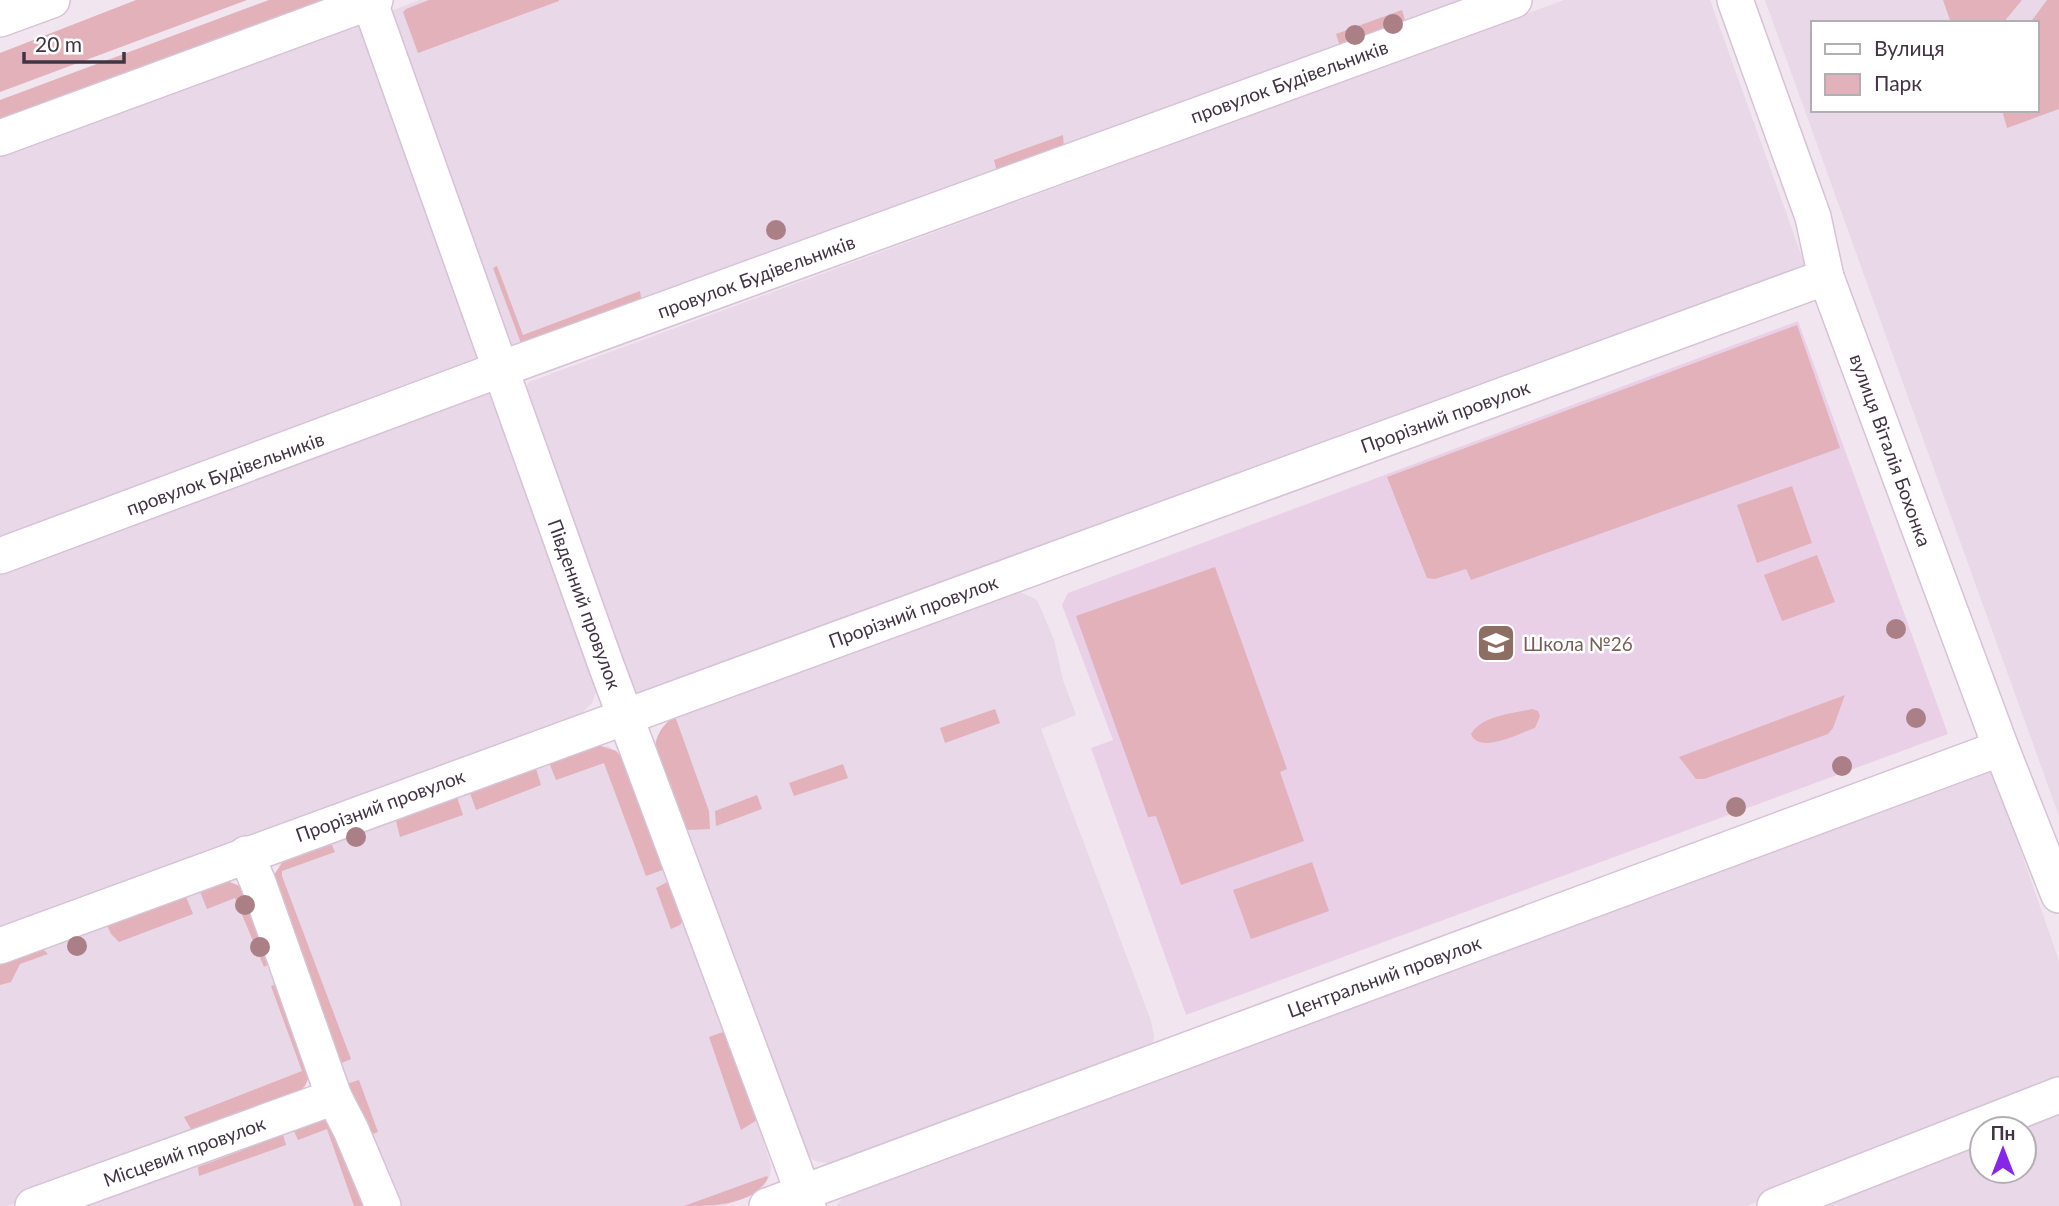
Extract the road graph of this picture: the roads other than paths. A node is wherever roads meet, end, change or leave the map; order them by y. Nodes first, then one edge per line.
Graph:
1 (52, 0) edge
2 (1514, 0) edge
3 (1735, 0) edge
4 (371, 1) edge
5 (0, 19) edge
6 (0, 138) edge
7 (1826, 277) junction
8 (501, 369) junction
9 (0, 556) edge
10 (625, 716) junction
11 (2001, 748) junction
12 (246, 854) junction
13 (2059, 895) edge
14 (0, 946) edge
15 (2059, 1095) edge
16 (334, 1097) junction
17 (805, 1200) edge
18 (33, 1206) edge
19 (383, 1206) edge
20 (767, 1206) edge
21 (1774, 1206) edge

1 - 5 street
2 - 8 street, провулок Будівельників
3 - 7 street, вулиця Віталія Бохонка
4 - 6 street
4 - 8 street, Південний провулок
7 - 10 street, Прорізний провулок
7 - 11 street, вулиця Віталія Бохонка
8 - 9 street, провулок Будівельників
8 - 10 street, Південний провулок
10 - 12 street, Прорізний провулок
10 - 17 street, Південний провулок
11 - 13 street, вулиця Віталія Бохонка
11 - 17 street, Центральний провулок
12 - 14 street, Прорізний провулок
12 - 16 street
15 - 21 street
16 - 18 street, Місцевий провулок
16 - 19 street
17 - 20 street, Центральний провулок

